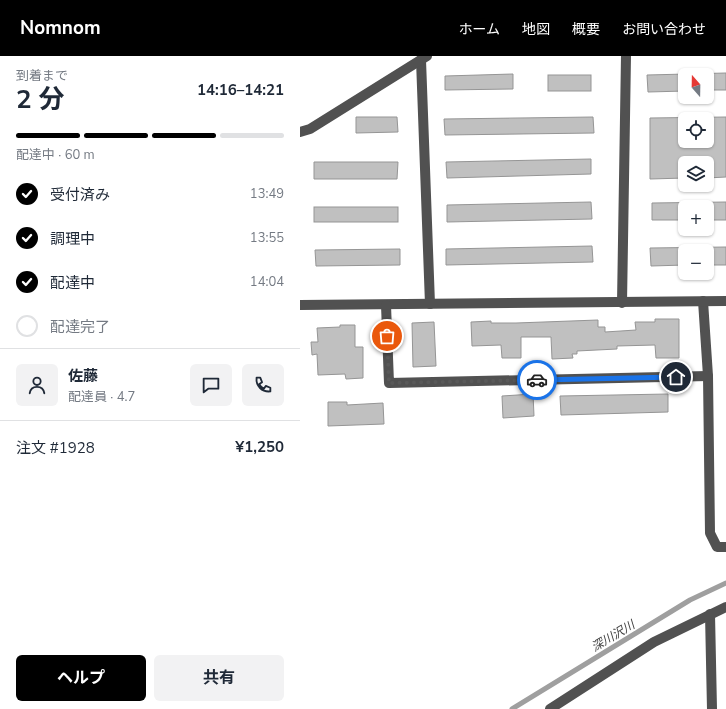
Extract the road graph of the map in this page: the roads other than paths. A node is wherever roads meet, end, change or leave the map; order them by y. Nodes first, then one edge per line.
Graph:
1 (626, 56) edge
2 (424, 58) edge
3 (300, 132) edge
4 (703, 301) junction
5 (726, 301) edge
6 (622, 303) junction
7 (430, 304) junction
8 (300, 305) edge
9 (386, 305) junction
10 (708, 376) junction
11 (726, 547) edge
12 (726, 607) edge
13 (710, 614) junction
14 (550, 709) edge
15 (712, 709) edge

1 - 6 street
2 - 3 street
2 - 7 street
4 - 5 street
4 - 6 street
4 - 10 street
6 - 7 street
7 - 9 street
8 - 9 street
9 - 10 street
10 - 11 street
12 - 13 street
13 - 14 street
13 - 15 street

